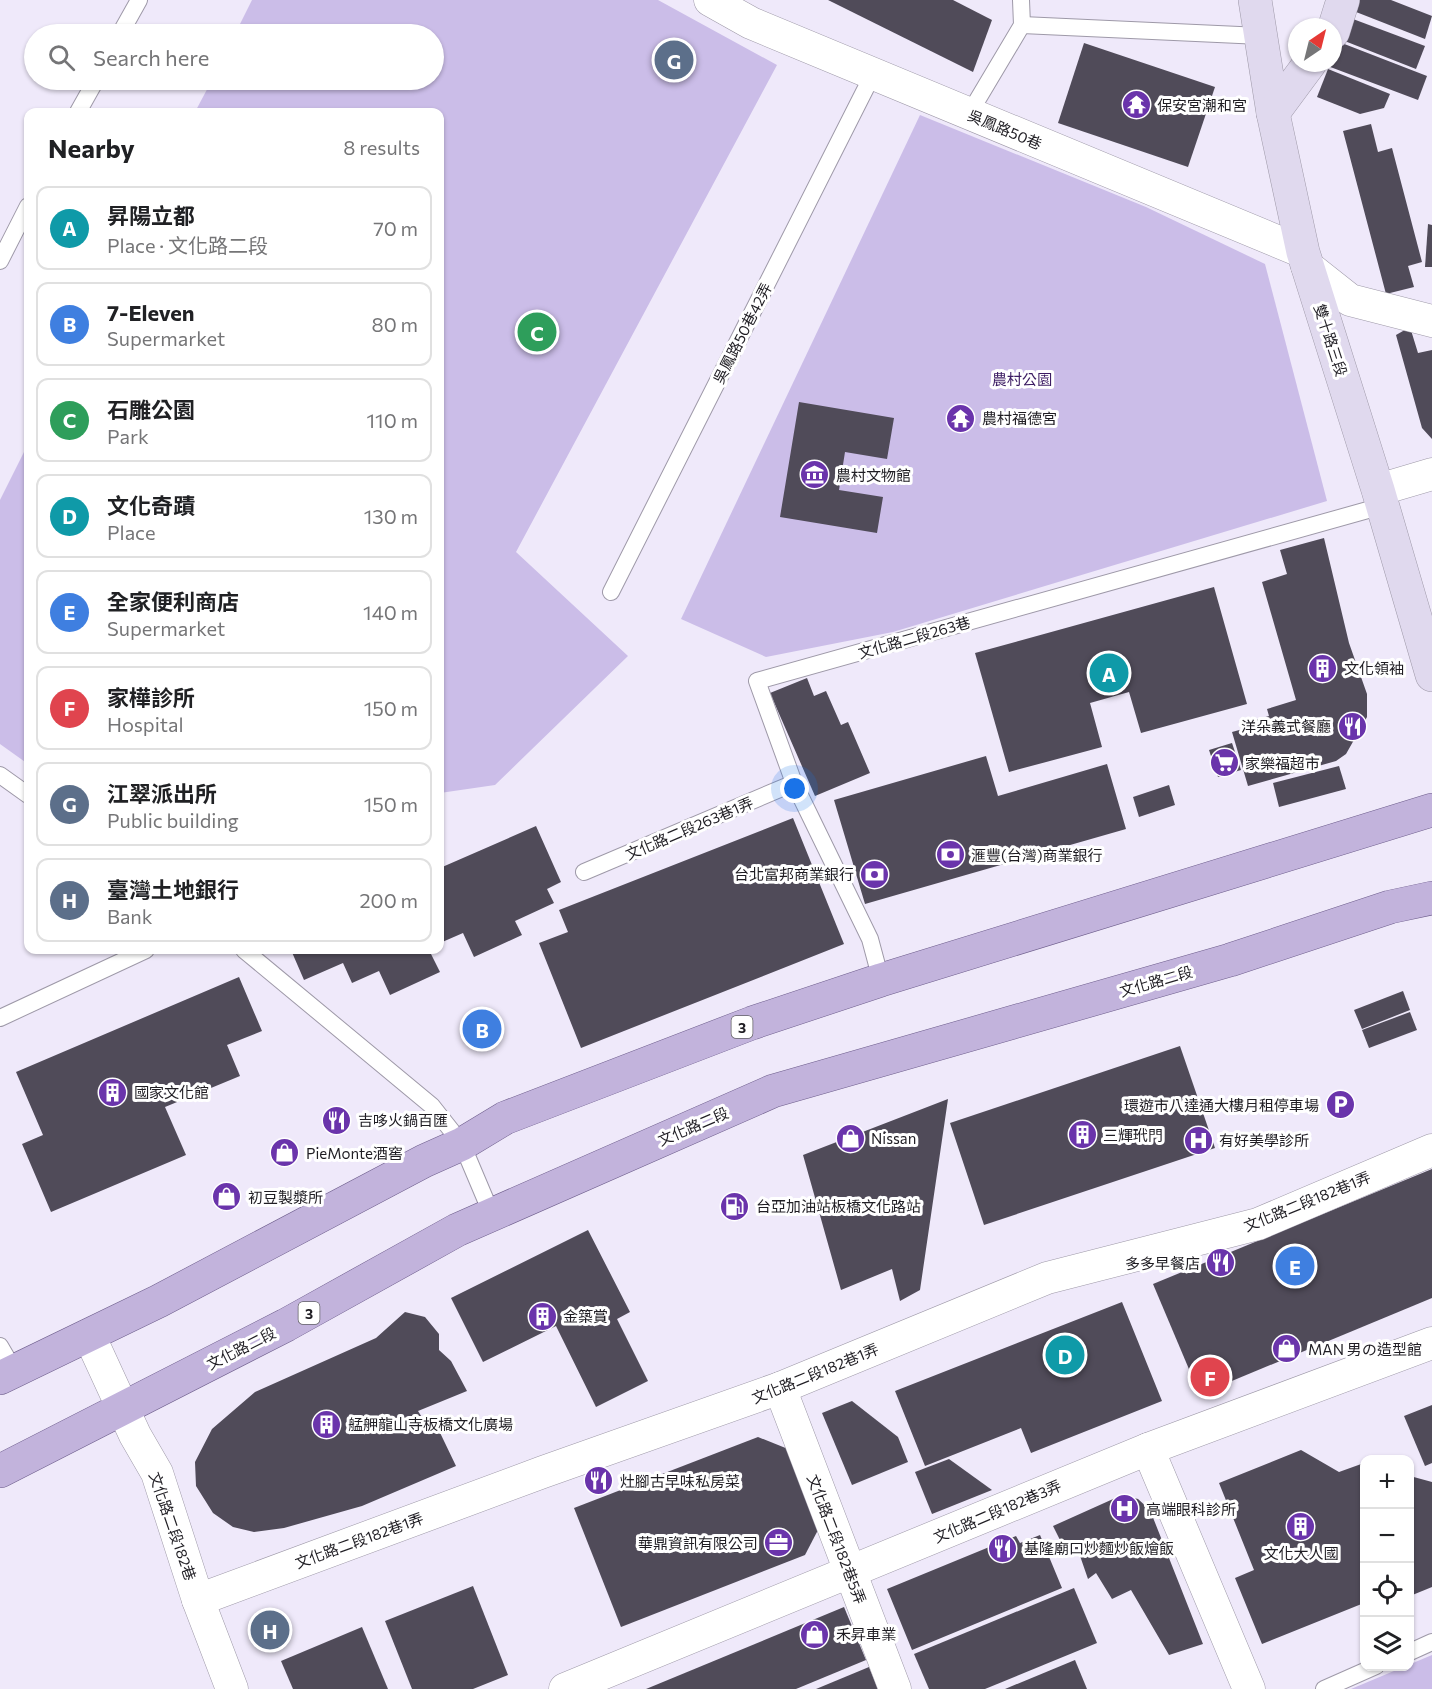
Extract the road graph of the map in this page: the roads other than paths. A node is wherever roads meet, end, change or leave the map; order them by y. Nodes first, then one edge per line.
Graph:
1 (139, 0) edge
2 (710, 0) edge
3 (1021, 0) edge
4 (1255, 0) edge
5 (1343, 0) edge
6 (1337, 18) edge
7 (126, 24) edge
8 (1022, 24) junction
9 (1261, 36) junction
10 (1304, 72) edge
11 (873, 74) junction
12 (90, 90) edge
13 (80, 108) edge
14 (1274, 113) junction
15 (969, 114) junction
16 (24, 214) edge
17 (1305, 259) junction
18 (0, 261) edge
19 (1432, 321) edge
20 (1432, 474) edge
21 (1380, 498) junction
22 (611, 592) dead end
23 (1431, 664) edge
24 (0, 775) edge
25 (794, 783) junction
26 (24, 792) edge
27 (1432, 810) edge
28 (584, 872) dead end
29 (1432, 898) edge
30 (137, 954) edge
31 (249, 954) edge
32 (881, 980) junction
33 (0, 1018) edge
34 (462, 1144) junction
35 (1432, 1150) edge
36 (492, 1215) junction
37 (88, 1335) junction
38 (1432, 1343) edge
39 (5, 1364) edge
40 (780, 1389) junction
41 (124, 1407) junction
42 (1148, 1449) junction
43 (0, 1471) edge
44 (850, 1573) junction
45 (198, 1600) junction
46 (1432, 1642) edge
47 (1414, 1650) edge
48 (1365, 1671) edge
49 (232, 1689) edge
50 (565, 1689) edge
51 (895, 1689) edge
52 (1249, 1689) edge
53 (1324, 1689) edge

1 - 7 lane
2 - 11 street, 吳鳳路50巷
3 - 8 lane
4 - 9 street, 雙十路三段
5 - 6 street
8 - 9 lane
8 - 15 lane
9 - 14 street, 雙十路三段
10 - 14 street
11 - 15 street, 吳鳳路50巷
11 - 22 lane, 吳鳳路50巷42弄
12 - 13 lane
14 - 17 street, 雙十路三段
15 - 17 street, 吳鳳路50巷
16 - 18 lane
17 - 19 street, 吳鳳路50巷
17 - 21 street, 雙十路三段
20 - 21 street
21 - 23 street, 雙十路三段
21 - 25 lane, 文化路二段263巷
24 - 26 lane
25 - 28 lane, 文化路二段263巷1弄
25 - 32 lane, 文化路二段263巷
27 - 32 main road, 3
29 - 36 main road, 文化路二段 / 3
30 - 33 lane
31 - 34 lane
32 - 34 main road, 3
34 - 36 lane
34 - 37 main road, 3
35 - 40 street, 文化路二段182巷1弄
36 - 41 main road, 文化路二段 / 3
37 - 39 main road, 3
37 - 41 street, 文化路二段182巷
38 - 42 street, 文化路二段182巷3弄
40 - 44 street, 文化路二段182巷5弄
40 - 45 street, 文化路二段182巷1弄
41 - 43 main road, 文化路二段 / 3
41 - 45 street, 文化路二段182巷
42 - 44 street, 文化路二段182巷3弄
42 - 52 street
44 - 50 street, 文化路二段182巷3弄
44 - 51 street, 文化路二段182巷5弄
45 - 49 street, 文化路二段182巷
46 - 47 lane
48 - 53 lane

